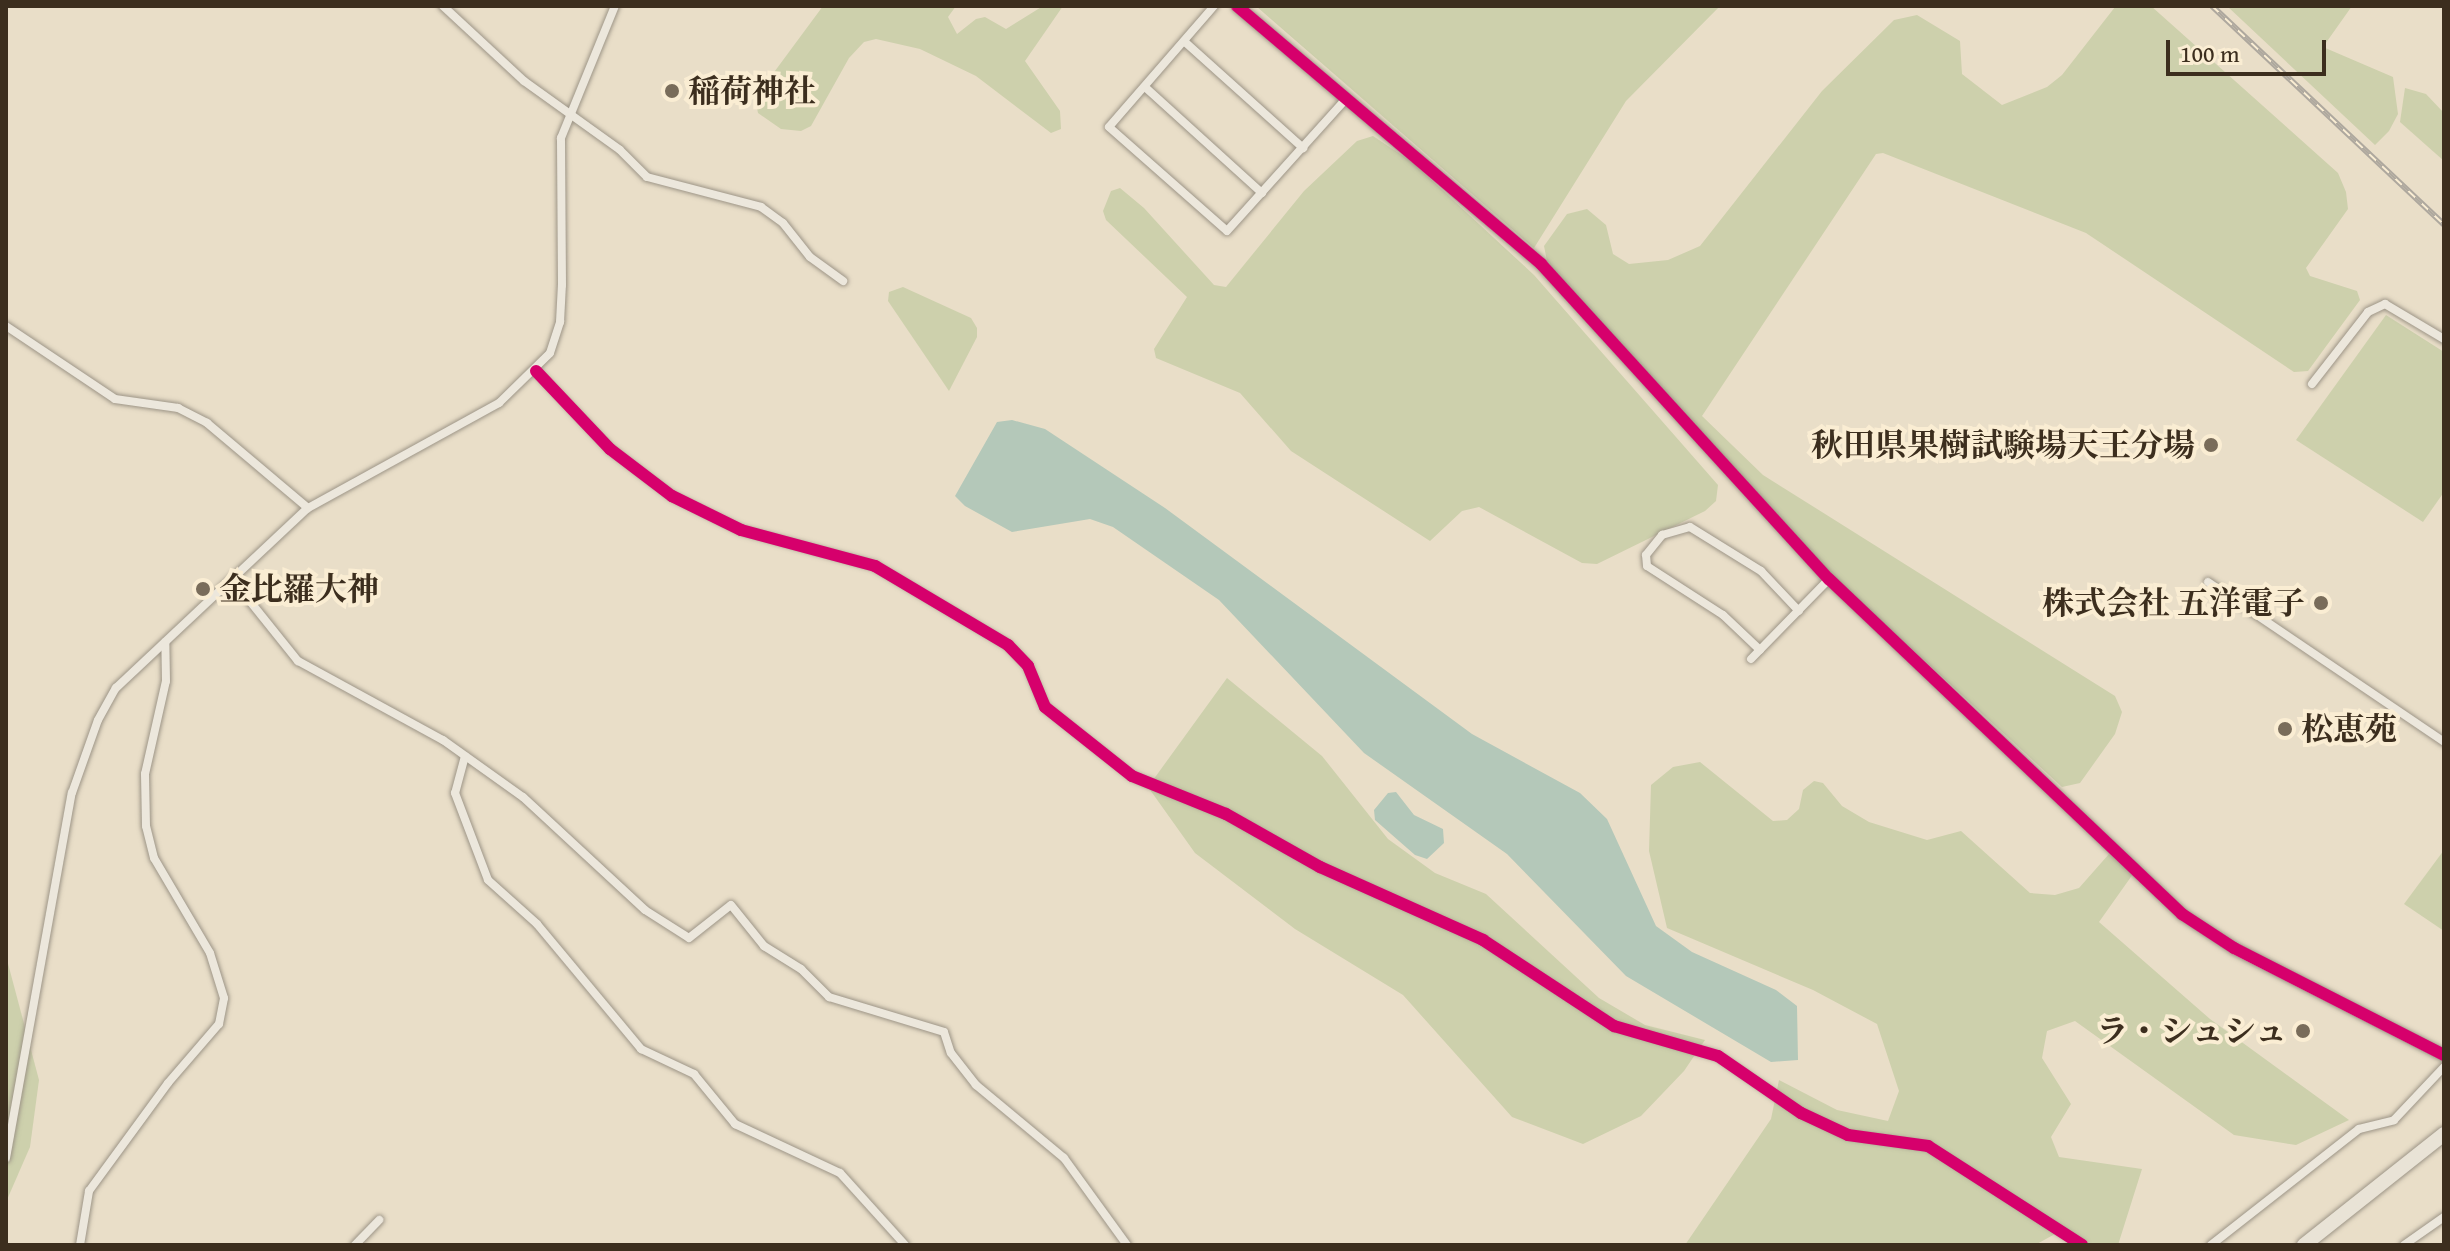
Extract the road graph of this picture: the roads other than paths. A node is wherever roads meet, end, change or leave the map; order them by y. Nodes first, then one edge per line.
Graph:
1 (443, 6) edge
2 (615, 6) edge
3 (1214, 6) edge
4 (1237, 6) edge
5 (1185, 42) junction
6 (1145, 87) junction
7 (1346, 99) junction
8 (568, 114) junction
9 (1303, 148) junction
10 (1262, 193) junction
11 (843, 281) dead end
12 (6, 326) edge
13 (2444, 339) edge
14 (536, 371) junction
15 (2312, 384) dead end
16 (308, 508) junction
17 (1829, 579) junction
18 (233, 580) junction
19 (2208, 582) dead end
20 (1799, 611) junction
21 (165, 642) junction
22 (1760, 650) junction
23 (1751, 659) dead end
24 (2444, 742) edge
25 (465, 756) junction
26 (2444, 1055) edge
27 (2444, 1067) edge
28 (2444, 1134) edge
29 (6, 1158) edge
30 (2444, 1217) edge
31 (379, 1220) dead end
32 (80, 1245) edge
33 (355, 1245) edge
34 (905, 1245) edge
35 (1127, 1245) edge
36 (2082, 1245) edge
37 (2211, 1245) edge
38 (2304, 1245) edge
39 (2404, 1245) edge

1 - 8 street
2 - 8 street
3 - 5 street
4 - 7 street
5 - 6 street
5 - 9 street
6 - 10 street
6 - 10 street
7 - 9 street
7 - 17 street
8 - 11 street
8 - 14 street
9 - 10 street
12 - 16 street
13 - 15 street
14 - 16 street
14 - 36 street
16 - 18 street
17 - 20 street
17 - 26 street
18 - 21 street
18 - 25 street
19 - 24 street
20 - 22 street
20 - 22 street
21 - 29 street
21 - 32 street
22 - 23 street
25 - 34 street
25 - 35 street
27 - 37 street
28 - 38 highway
30 - 39 street
31 - 33 street

